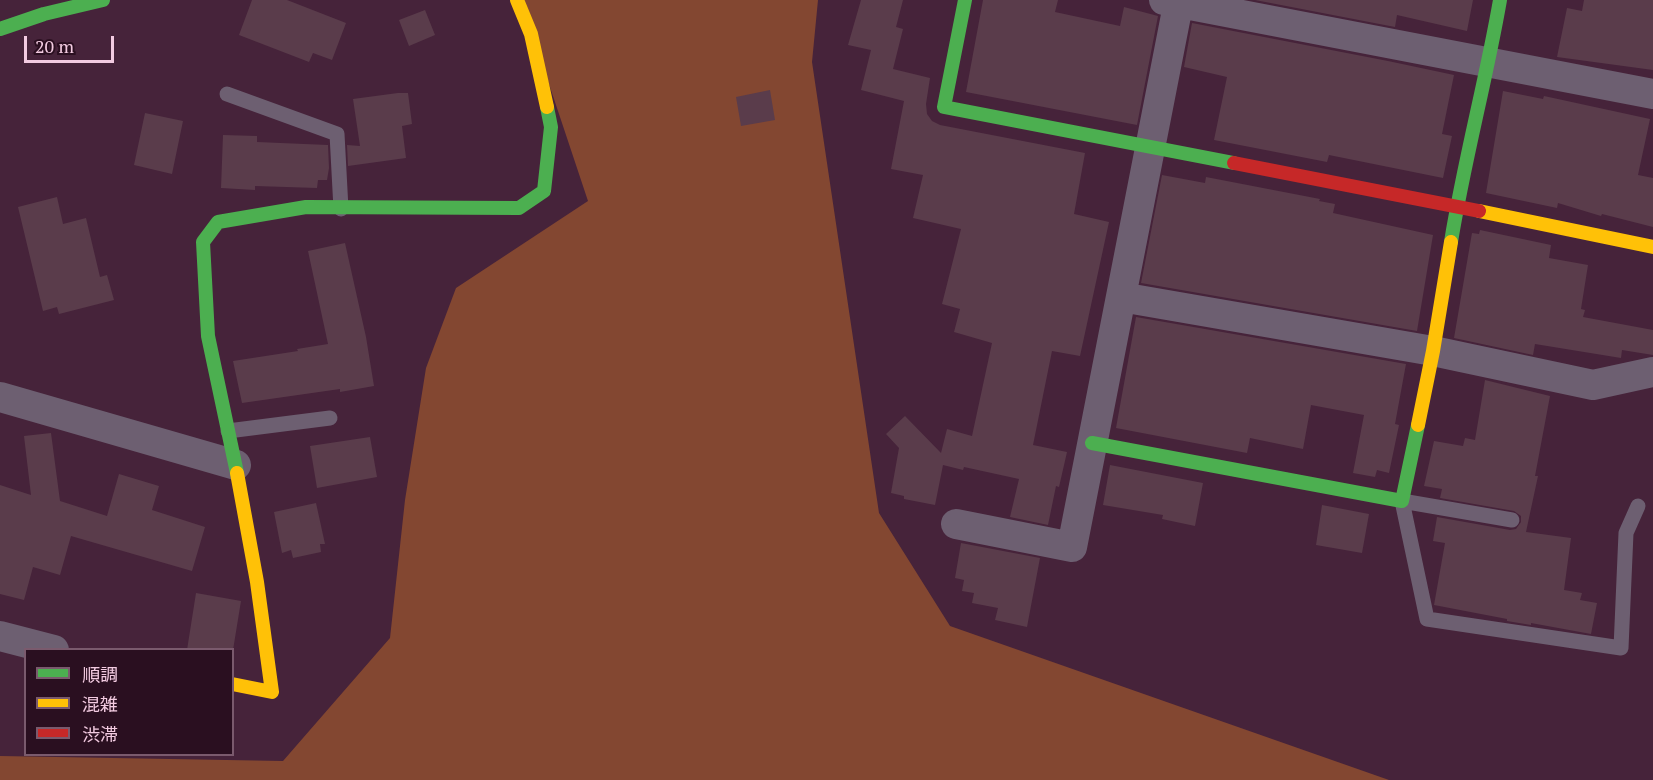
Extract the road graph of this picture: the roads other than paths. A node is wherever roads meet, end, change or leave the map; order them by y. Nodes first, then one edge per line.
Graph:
1 (103, 0) edge
2 (517, 0) edge
3 (965, 0) edge
4 (1500, 0) edge
5 (1174, 1) edge
6 (0, 29) edge
7 (1489, 62) junction
8 (227, 94) dead end
9 (1653, 94) edge
10 (1150, 148) junction
11 (1457, 206) junction
12 (341, 209) junction
13 (1653, 247) edge
14 (1121, 297) junction
15 (1433, 351) junction
16 (1653, 372) edge
17 (0, 397) edge
18 (330, 418) dead end
19 (228, 431) junction
20 (1092, 443) junction
21 (236, 465) junction
22 (1402, 501) junction
23 (1638, 506) dead end
24 (1512, 520) dead end
25 (956, 524) dead end
26 (0, 636) edge
27 (46, 648) edge
28 (234, 684) edge

1 - 6 street
2 - 12 street
3 - 10 street
4 - 7 street
5 - 7 street
5 - 10 street
7 - 9 street
7 - 11 street
8 - 12 lane
10 - 11 street
10 - 14 street
11 - 13 street
11 - 15 street
12 - 19 street
14 - 15 street
14 - 20 street
15 - 16 street
15 - 22 street
17 - 21 street
18 - 19 lane
19 - 21 street
20 - 22 street
20 - 25 street
21 - 28 street
22 - 23 lane
22 - 24 lane
26 - 27 street

